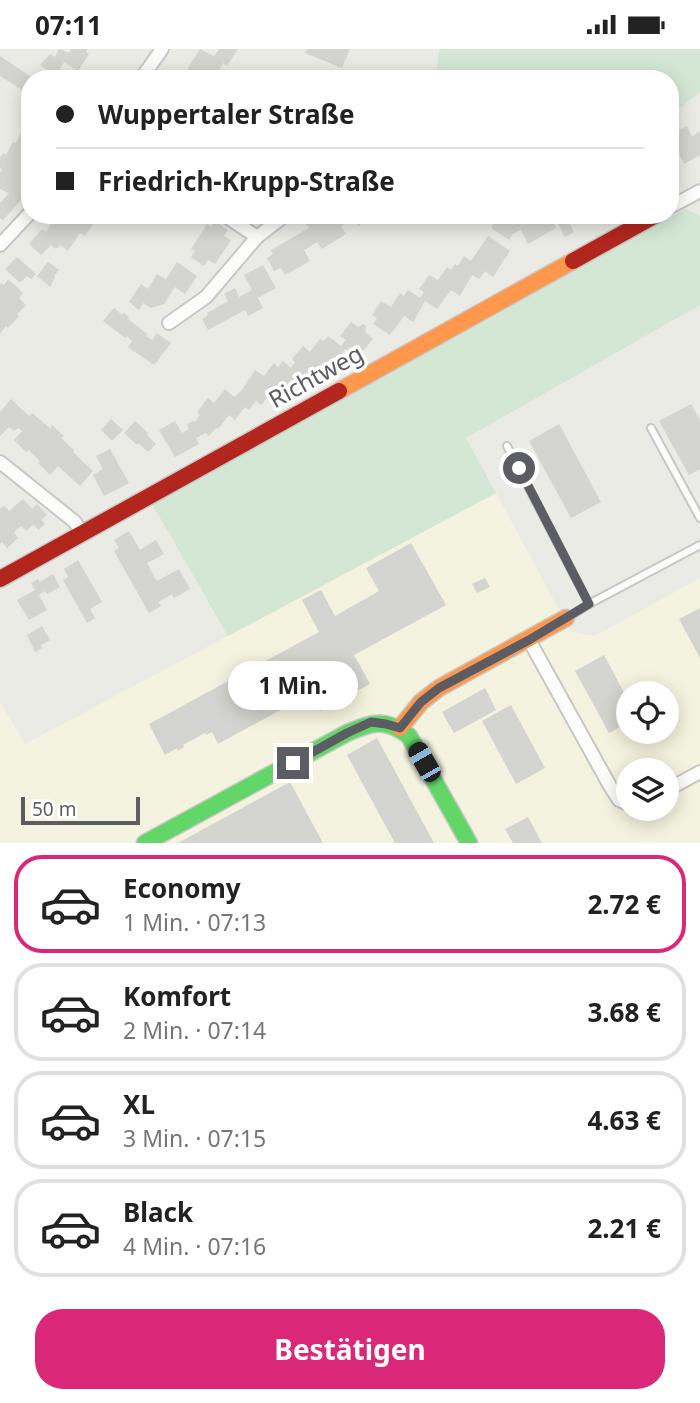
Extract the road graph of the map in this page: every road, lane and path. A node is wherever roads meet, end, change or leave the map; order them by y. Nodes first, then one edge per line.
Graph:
1 (162, 49) edge
2 (147, 70) edge
3 (700, 191) edge
4 (679, 202) edge
5 (21, 223) edge
6 (238, 224) edge
7 (275, 224) edge
8 (640, 224) edge
9 (257, 237) junction
10 (0, 245) edge
11 (169, 323) dead end
12 (651, 428) dead end
13 (507, 446) dead end
14 (0, 462) edge
15 (700, 518) edge
16 (82, 534) junction
17 (700, 545) edge
18 (0, 579) edge
19 (589, 604) junction
20 (566, 618) joint
21 (529, 640) junction
22 (400, 728) junction
23 (700, 772) edge
24 (679, 783) edge
25 (616, 796) edge
26 (145, 843) edge
27 (469, 843) edge

1 - 2 street
3 - 4 street
5 - 10 street
6 - 9 street
7 - 9 street
8 - 16 street, Richtweg
9 - 11 street
12 - 15 lane
13 - 19 lane
14 - 16 street
16 - 18 street, Richtweg
17 - 19 lane
19 - 20 lane
20 - 21 street
21 - 22 street
21 - 25 street
22 - 26 street
22 - 27 street
23 - 24 street

